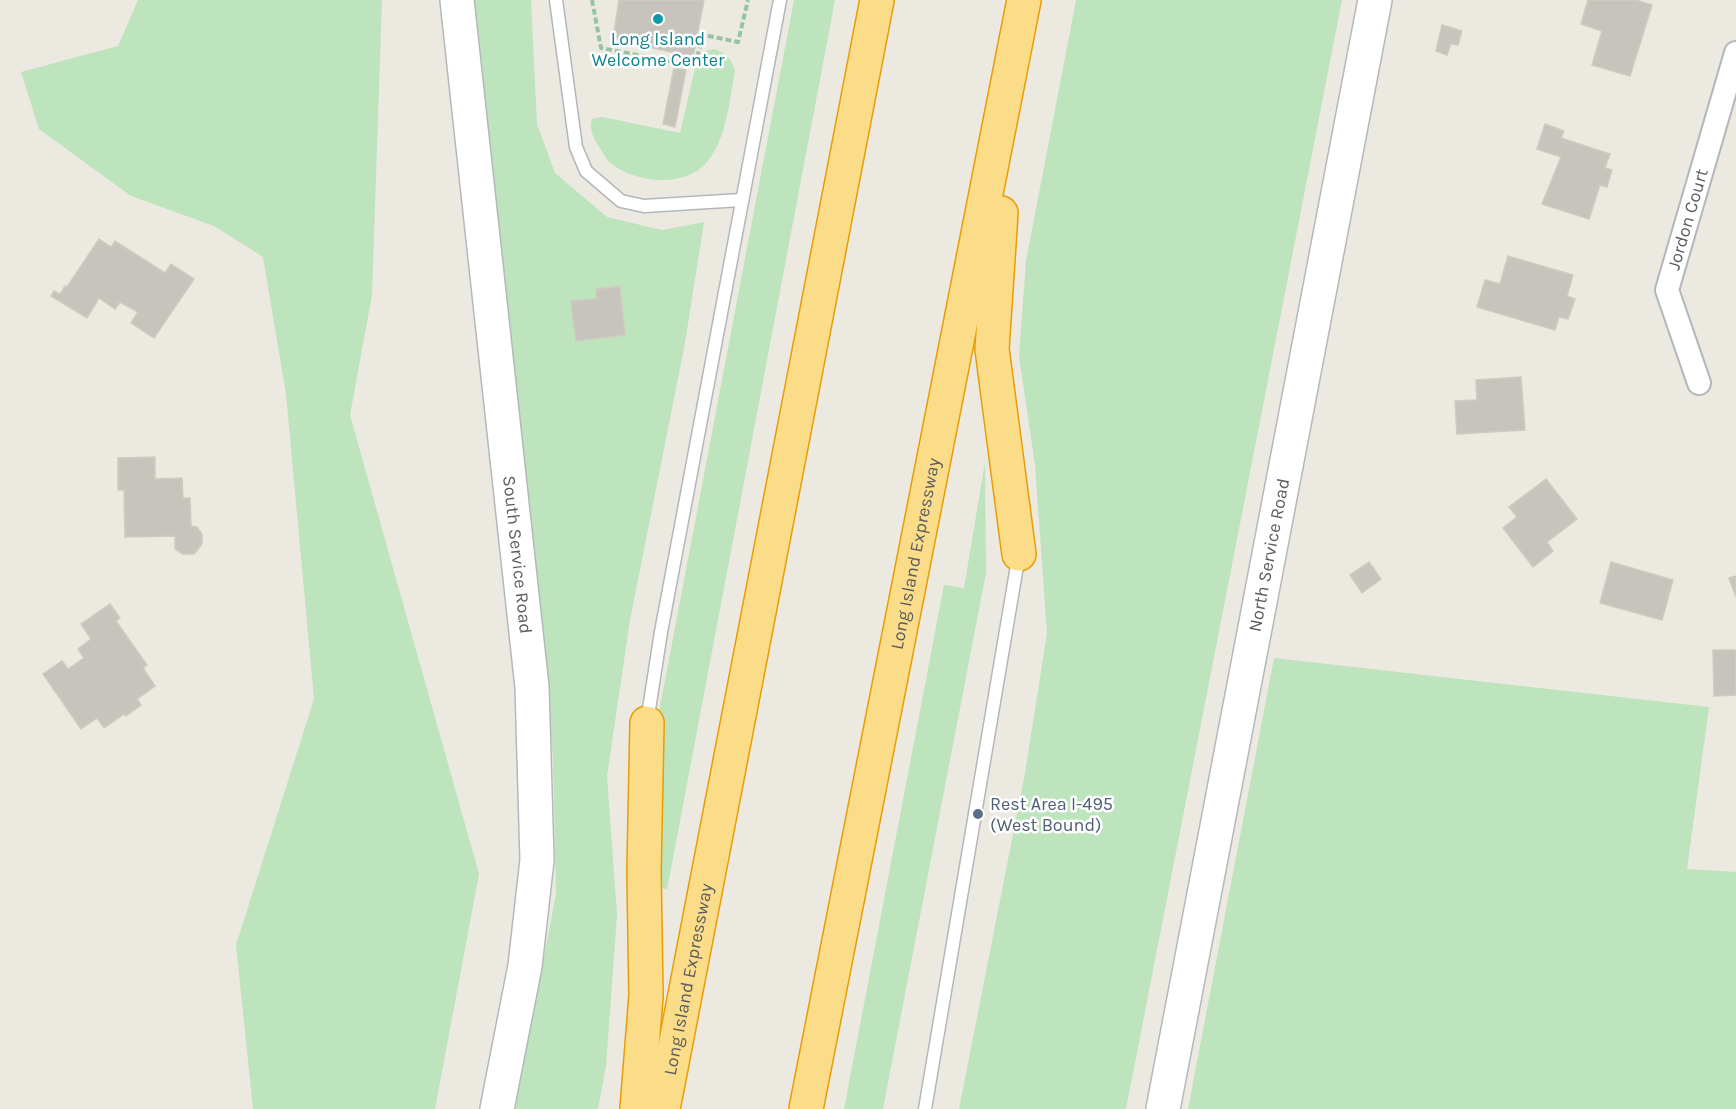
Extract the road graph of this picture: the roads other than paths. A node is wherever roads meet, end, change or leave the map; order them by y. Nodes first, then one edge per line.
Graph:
1 (457, 0) edge
2 (556, 0) edge
3 (780, 0) edge
4 (877, 0) edge
5 (1024, 0) edge
6 (1375, 0) edge
7 (1736, 52) edge
8 (1010, 78) junction
9 (741, 200) junction
10 (1699, 383) dead end
11 (1019, 554) joint
12 (647, 723) joint
13 (497, 1109) edge
14 (637, 1109) edge
15 (663, 1109) edge
16 (806, 1109) edge
17 (925, 1109) edge
18 (1163, 1109) edge

1 - 13 main road, South Service Road
2 - 9 lane
3 - 9 lane
4 - 15 highway, Long Island Expressway
5 - 8 highway, Long Island Expressway
6 - 18 main road, North Service Road
7 - 10 street, Jordon Court
8 - 11 highway
8 - 16 highway, Long Island Expressway
9 - 12 lane
11 - 17 lane
12 - 14 highway

